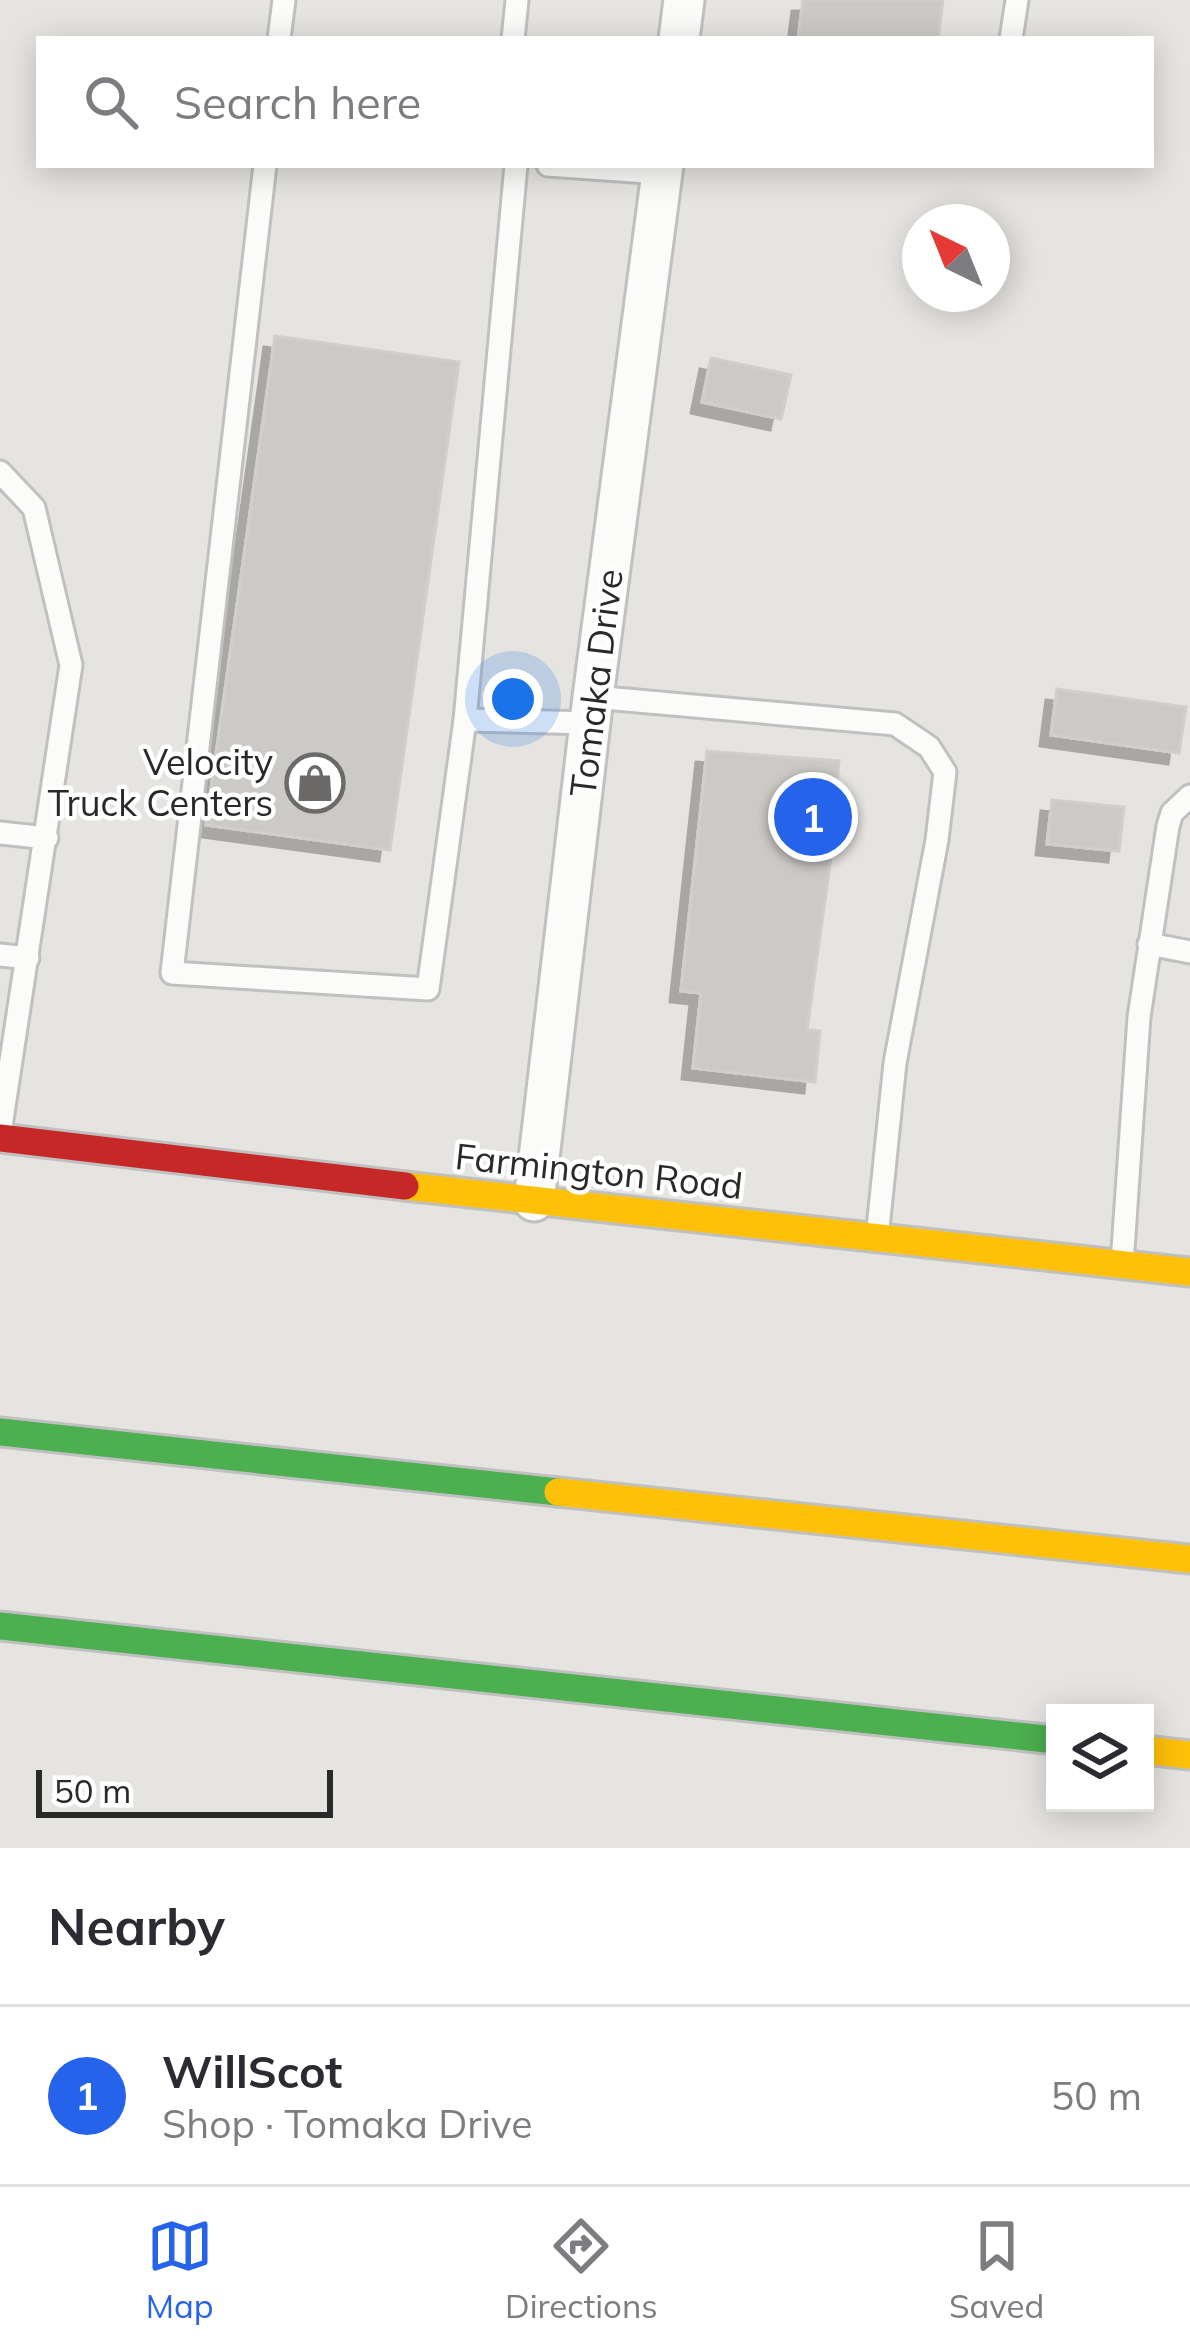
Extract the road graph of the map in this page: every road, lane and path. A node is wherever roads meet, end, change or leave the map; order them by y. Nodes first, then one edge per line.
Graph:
1 (284, 0) edge
2 (517, 0) edge
3 (684, 0) edge
4 (1017, 0) edge
5 (279, 36) edge
6 (513, 36) edge
7 (679, 36) edge
8 (1011, 36) edge
9 (265, 168) edge
10 (515, 168) edge
11 (662, 169) edge
12 (0, 472) edge
13 (592, 710) junction
14 (465, 720) junction
15 (1190, 796) edge
16 (0, 833) edge
17 (47, 838) junction
18 (1149, 944) junction
19 (1190, 952) edge
20 (0, 955) edge
21 (28, 958) junction
22 (0, 1135) edge
23 (534, 1201) junction
24 (877, 1238) junction
25 (1122, 1264) junction
26 (1190, 1272) edge
27 (0, 1432) edge
28 (1190, 1559) edge
29 (0, 1626) edge
30 (1046, 1739) edge
31 (1154, 1751) edge
32 (1190, 1755) edge

1 - 5 lane
2 - 6 lane
3 - 7 street
4 - 8 lane
9 - 14 lane
10 - 14 lane
11 - 13 street, Tomaka Drive
12 - 17 lane
13 - 14 lane
13 - 23 street, Tomaka Drive
13 - 24 lane
15 - 18 lane
16 - 17 lane
17 - 21 lane
18 - 19 lane
18 - 25 lane
20 - 21 lane
21 - 22 lane
22 - 23 main road, Farmington Road
23 - 24 main road, Farmington Road
24 - 25 main road, Farmington Road
25 - 26 main road, Farmington Road
27 - 28 main road
29 - 30 main road
31 - 32 main road

